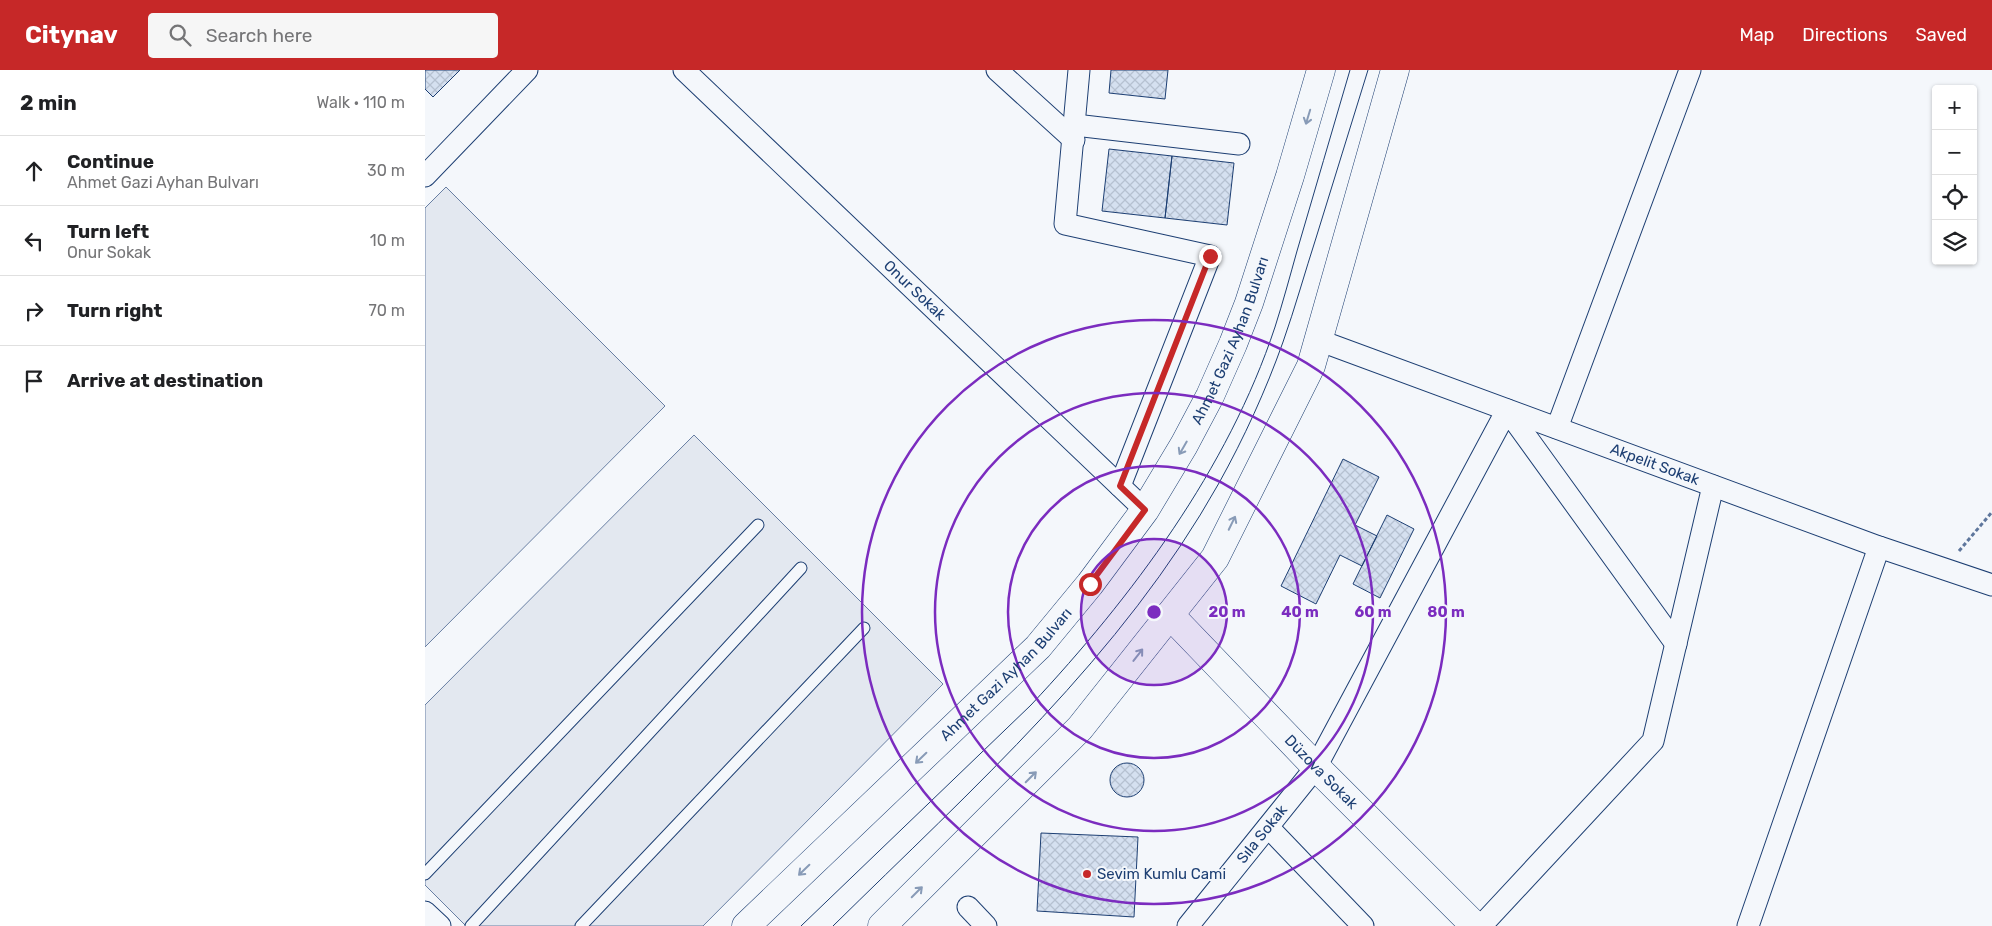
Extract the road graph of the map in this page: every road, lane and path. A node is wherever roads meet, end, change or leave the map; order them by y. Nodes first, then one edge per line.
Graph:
1 (527, 70) edge
2 (684, 70) edge
3 (997, 70) edge
4 (1079, 70) edge
5 (1321, 70) edge
6 (1395, 70) edge
7 (1690, 70) edge
8 (1075, 132) junction
9 (1239, 144) dead end
10 (425, 176) edge
11 (1318, 340) junction
12 (1507, 410) junction
13 (1557, 428) junction
14 (1120, 486) junction
15 (1713, 486) junction
16 (1145, 510) junction
17 (1992, 512) edge
18 (758, 525) dead end
19 (1879, 547) junction
20 (801, 568) dead end
21 (1945, 569) junction
22 (1992, 585) edge
23 (1170, 615) junction
24 (864, 628) dead end
25 (1676, 644) junction
26 (1316, 767) junction
27 (1267, 827) junction
28 (425, 874) edge
29 (968, 907) dead end
30 (425, 912) edge
31 (440, 926) edge
32 (471, 926) edge
33 (581, 926) edge
34 (746, 926) edge
35 (882, 926) edge
36 (985, 926) edge
37 (1188, 926) edge
38 (1363, 926) edge
39 (1475, 926) edge
40 (1481, 926) edge
41 (1748, 926) edge

1 - 10 street
2 - 14 street, Onur Sokak
3 - 8 street
4 - 8 street
5 -> 16 main road, Ahmet Gazi Ayhan Bulvarı
6 - 11 main road
7 - 13 street
8 - 9 street
8 - 14 street
11 - 12 street, Akpelit Sokak
23 -> 11 main road
12 - 13 street, Akpelit Sokak
12 - 25 street
12 - 26 street, Sıla Sokak
13 - 15 street, Akpelit Sokak
14 - 16 street, Onur Sokak
15 - 19 street, Akpelit Sokak
15 - 25 street
16 -> 34 main road, Ahmet Gazi Ayhan Bulvarı
17 - 21 path
18 - 28 lane
19 - 21 street, Akpelit Sokak
19 - 41 street
20 - 32 lane
21 - 22 street, Akpelit Sokak
23 - 26 main road, Düzova Sokak
35 -> 23 main road
24 - 33 lane
25 - 40 street
26 - 27 street, Sıla Sokak
26 - 39 main road, Düzova Sokak
27 - 37 street, Sıla Sokak
27 - 38 street
29 - 36 street
30 - 31 street

